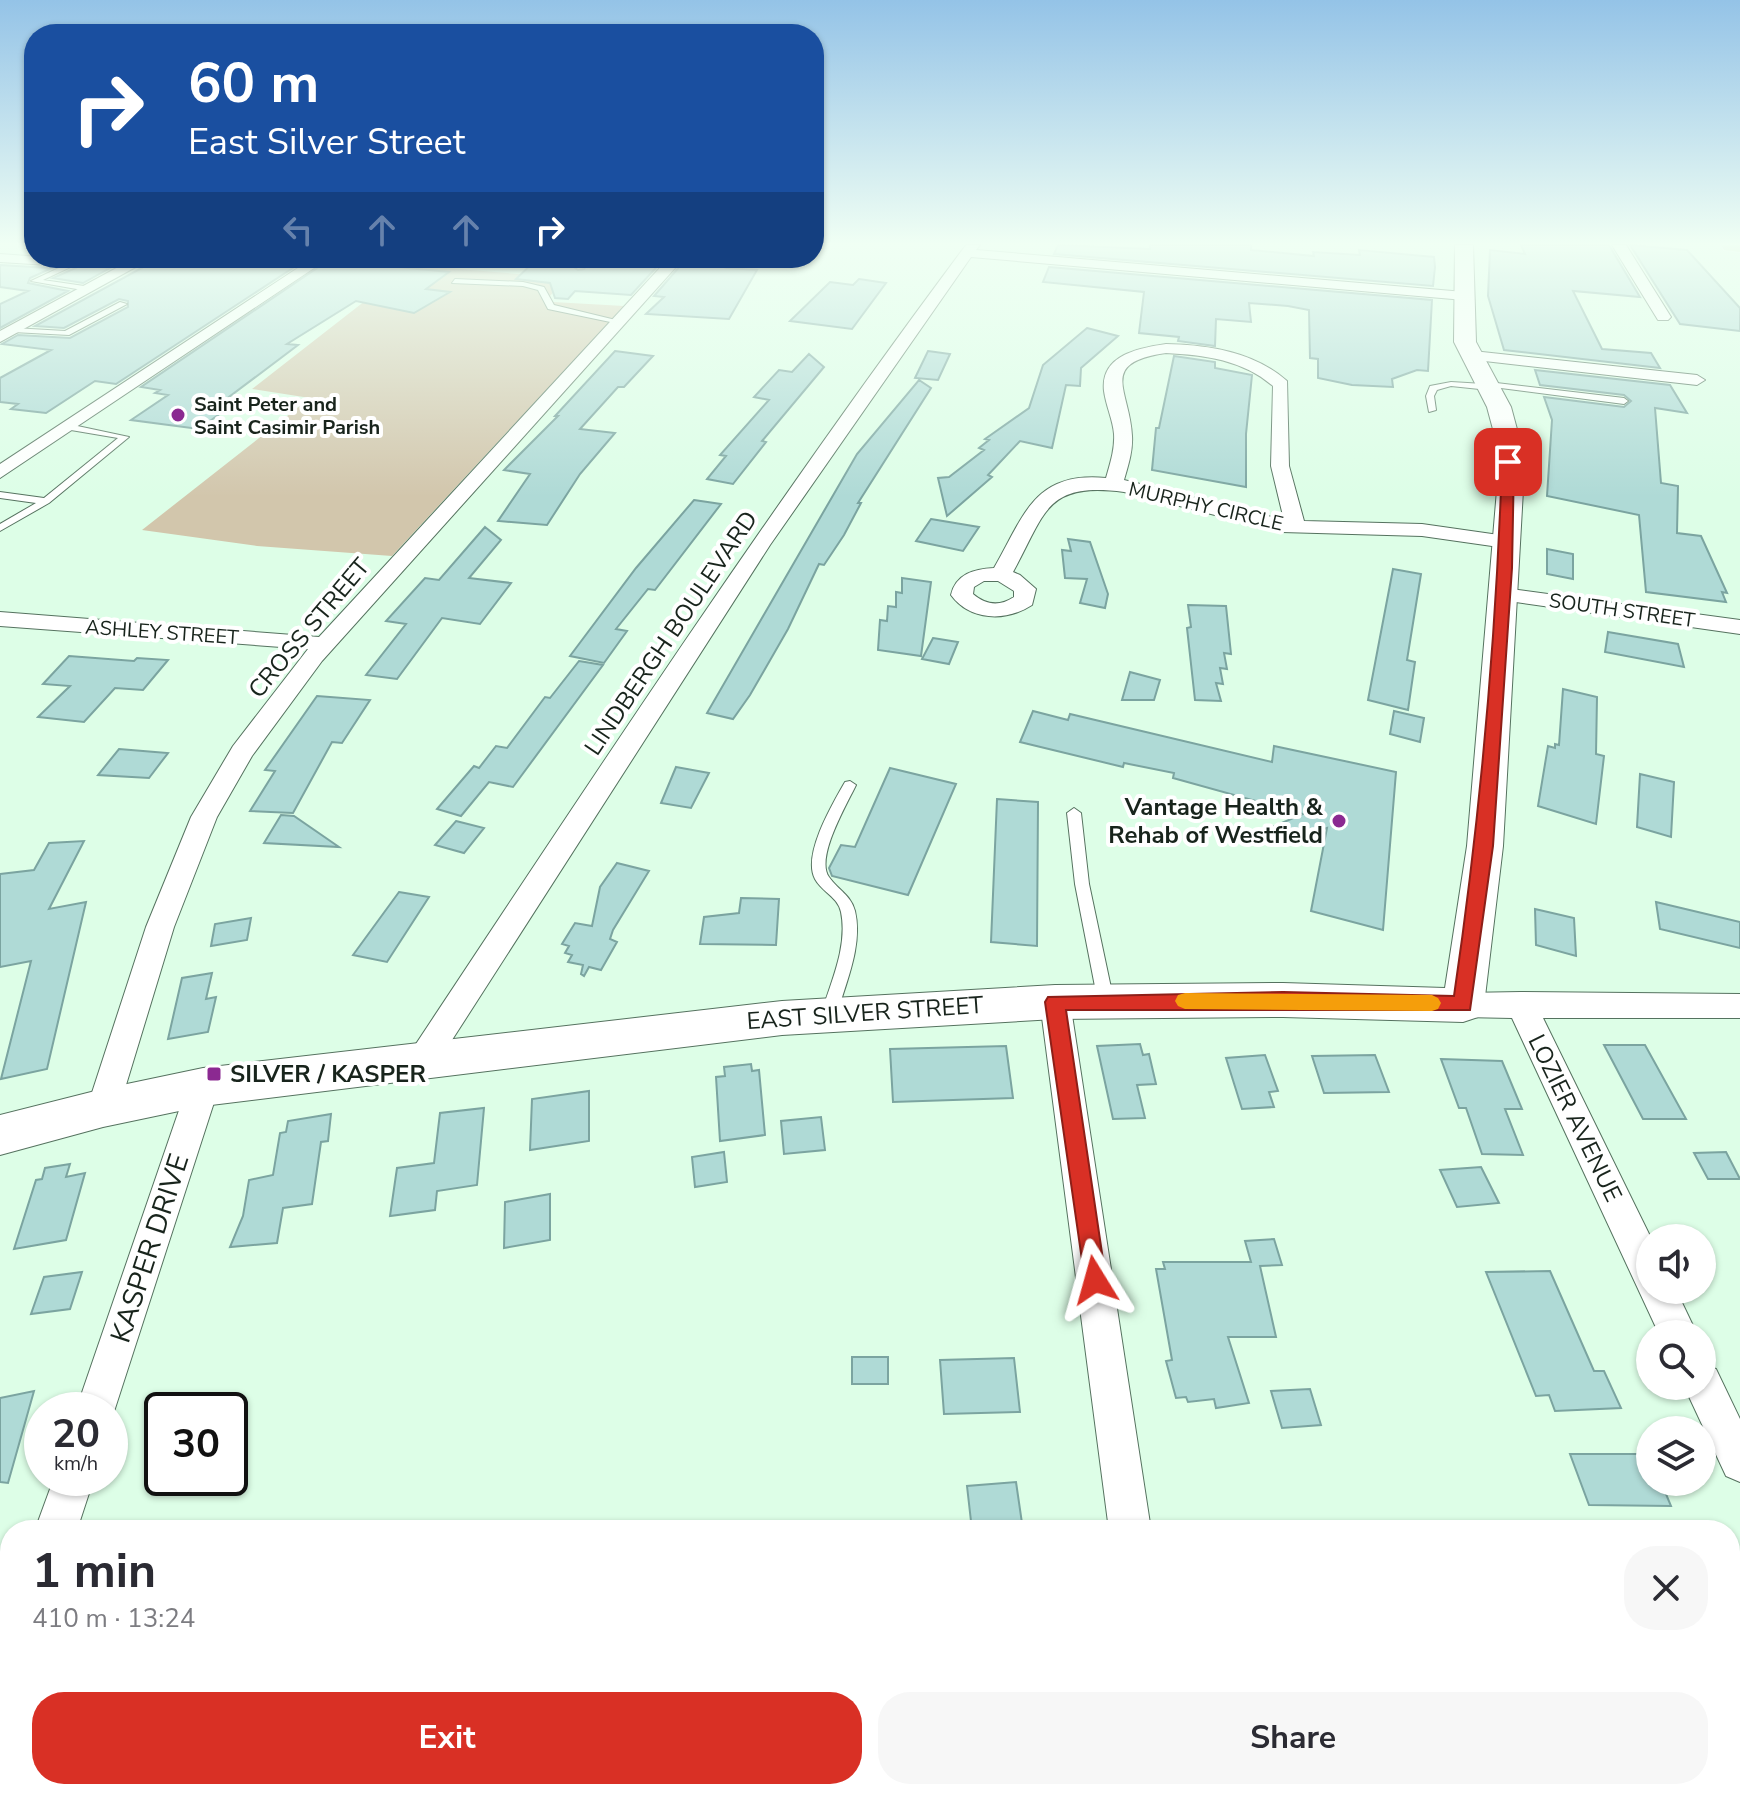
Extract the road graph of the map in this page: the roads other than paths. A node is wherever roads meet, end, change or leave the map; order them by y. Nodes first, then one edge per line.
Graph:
1 (74, 329) edge
2 (215, 329) edge
3 (614, 329) edge
4 (910, 329) edge
5 (1465, 329) edge
6 (6, 334) edge
7 (1473, 356) junction
8 (1697, 380) dead end
9 (1489, 385) junction
10 (1624, 401) dead end
11 (1432, 410) dead end
12 (68, 427) junction
13 (0, 472) edge
14 (1113, 484) junction
15 (0, 495) edge
16 (46, 501) junction
17 (1296, 527) junction
18 (0, 528) edge
19 (1506, 542) junction
20 (1001, 575) dead end
21 (1503, 594) junction
22 (0, 619) edge
23 (1740, 627) edge
24 (324, 644) junction
25 (850, 785) dead end
26 (1074, 813) dead end
27 (1055, 1002) junction
28 (1106, 1002) junction
29 (1521, 1004) junction
30 (1463, 1005) junction
31 (1740, 1006) edge
32 (829, 1014) junction
33 (423, 1059) junction
34 (203, 1087) junction
35 (103, 1108) junction
36 (0, 1135) edge
37 (1636, 1246) edge
38 (102, 1392) edge
39 (1710, 1400) edge
40 (1740, 1462) edge
41 (68, 1496) edge
42 (59, 1520) edge
43 (1129, 1520) edge

1 - 6 lane
2 - 12 street
3 - 24 street, CROSS STREET
4 - 33 street, LINDBERGH BOULEVARD
5 - 7 main road
7 - 8 street
7 - 9 main road
9 - 10 lane
9 - 11 lane
9 - 19 main road
12 - 13 street
12 - 16 lane
14 - 17 street, MURPHY CIRCLE
14 - 17 street
14 - 20 street, MURPHY CIRCLE
15 - 16 lane
16 - 18 lane
17 - 19 street, MURPHY CIRCLE
19 - 21 main road
21 - 23 street, SOUTH STREET
21 - 30 main road
22 - 24 street, ASHLEY STREET
24 - 35 street, CROSS STREET
25 - 32 lane
26 - 28 lane
27 - 28 main road, EAST SILVER STREET
27 - 32 main road, EAST SILVER STREET
27 - 43 street
28 - 30 main road, EAST SILVER STREET
29 - 30 street, EAST SILVER STREET
29 - 31 street, EAST SILVER STREET
29 - 37 street, LOZIER AVENUE
32 - 33 main road, EAST SILVER STREET
33 - 34 main road, EAST SILVER STREET
34 - 35 main road, EAST SILVER STREET
34 - 38 street, KASPER DRIVE
35 - 36 main road, EAST SILVER STREET
39 - 40 street
41 - 42 street

